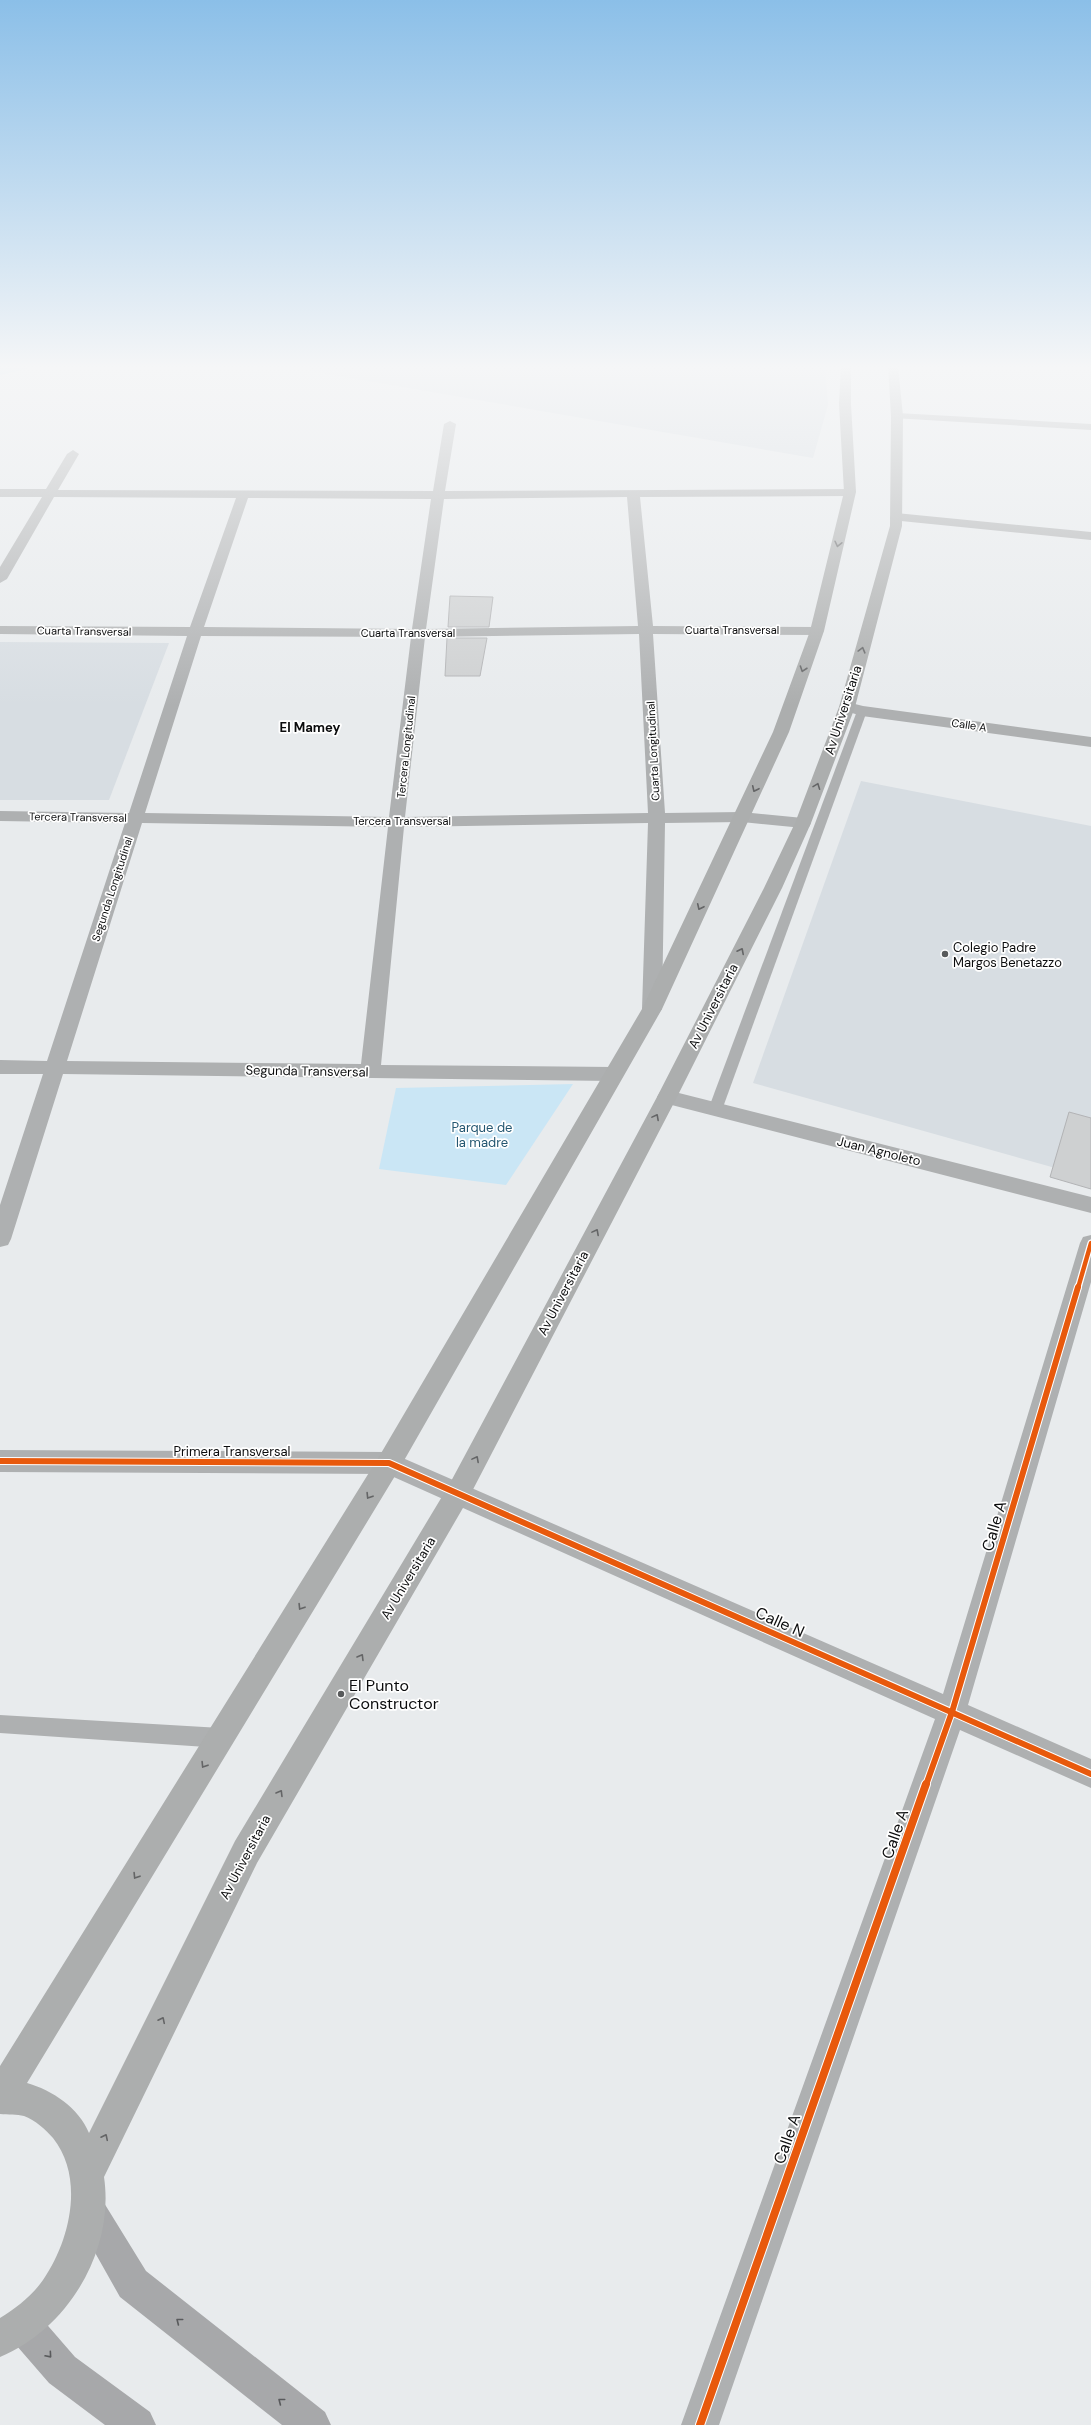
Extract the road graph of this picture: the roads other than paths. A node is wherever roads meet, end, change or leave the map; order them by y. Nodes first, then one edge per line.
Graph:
1 (59, 479) edge
2 (441, 479) edge
3 (849, 479) edge
4 (896, 479) edge
5 (850, 492) junction
6 (0, 493) edge
7 (51, 493) junction
8 (633, 494) junction
9 (244, 495) junction
10 (438, 495) junction
11 (896, 516) junction
12 (1091, 536) edge
13 (0, 580) edge
14 (0, 630) edge
15 (646, 630) junction
16 (817, 631) junction
17 (195, 632) junction
18 (418, 633) junction
19 (854, 709) junction
20 (1091, 742) edge
21 (0, 816) edge
22 (742, 816) junction
23 (135, 817) junction
24 (657, 817) junction
25 (398, 822) junction
26 (803, 823) junction
27 (652, 1009) junction
28 (0, 1067) edge
29 (53, 1068) junction
30 (370, 1072) junction
31 (614, 1074) junction
32 (667, 1097) junction
33 (715, 1110) junction
34 (1091, 1204) edge
35 (0, 1239) edge
36 (1091, 1243) edge
37 (0, 1461) edge
38 (389, 1463) junction
39 (458, 1493) junction
40 (952, 1712) junction
41 (0, 1724) edge
42 (221, 1738) junction
43 (1091, 1774) edge
44 (0, 2097) edge
45 (88, 2172) junction
46 (89, 2210) junction
47 (12, 2332) edge
48 (137, 2425) edge
49 (312, 2425) edge
50 (700, 2425) edge

1 - 7 street
2 - 10 street, Tercera Longitudinal
3 - 5 highway
4 - 11 highway, Av Universitaria
5 - 8 street
5 -> 16 highway
6 - 7 street
7 - 9 street
7 - 13 street
8 - 10 street
8 - 15 street, Cuarta Longitudinal
9 - 10 street
9 - 17 street, Segunda Longitudinal
10 - 18 street, Tercera Longitudinal
11 - 12 street
19 -> 11 highway, Av Universitaria
14 - 17 street, Cuarta Transversal
15 - 16 street, Cuarta Transversal
15 - 18 street, Cuarta Transversal
15 - 24 street, Cuarta Longitudinal
16 -> 22 highway
17 - 18 street, Cuarta Transversal
17 - 23 street, Segunda Longitudinal
18 - 25 street, Tercera Longitudinal
19 - 20 street, Calle A
26 -> 19 highway, Av Universitaria
19 - 33 lane
21 - 23 street, Tercera Transversal
22 - 24 street, Tercera Transversal
22 - 26 street, Tercera Transversal
22 -> 27 highway
23 - 25 street, Tercera Transversal
23 - 29 street, Segunda Longitudinal
24 - 25 street, Tercera Transversal
24 - 27 street, Cuarta Longitudinal
25 - 30 street, Tercera Longitudinal
32 -> 26 highway, Av Universitaria
27 - 31 highway
28 - 29 street, Segunda Transversal
29 - 30 street, Segunda Transversal
29 - 35 street, Segunda Longitudinal
30 - 31 street, Segunda Transversal
31 - 38 highway
32 - 33 street, Juan Agnoleto
39 -> 32 highway, Av Universitaria
33 - 34 street, Juan Agnoleto
36 - 40 street, Calle A
37 - 38 street, Primera Transversal
38 - 39 street, Primera Transversal
38 -> 42 highway
39 - 40 street, Calle N
45 -> 39 highway, Av Universitaria
40 - 43 street, Calle N
40 - 50 street, Calle A
41 - 42 lane
42 -> 44 highway
44 - 45 highway
45 - 46 highway
46 - 47 highway
49 -> 46 main road
47 -> 48 main road

